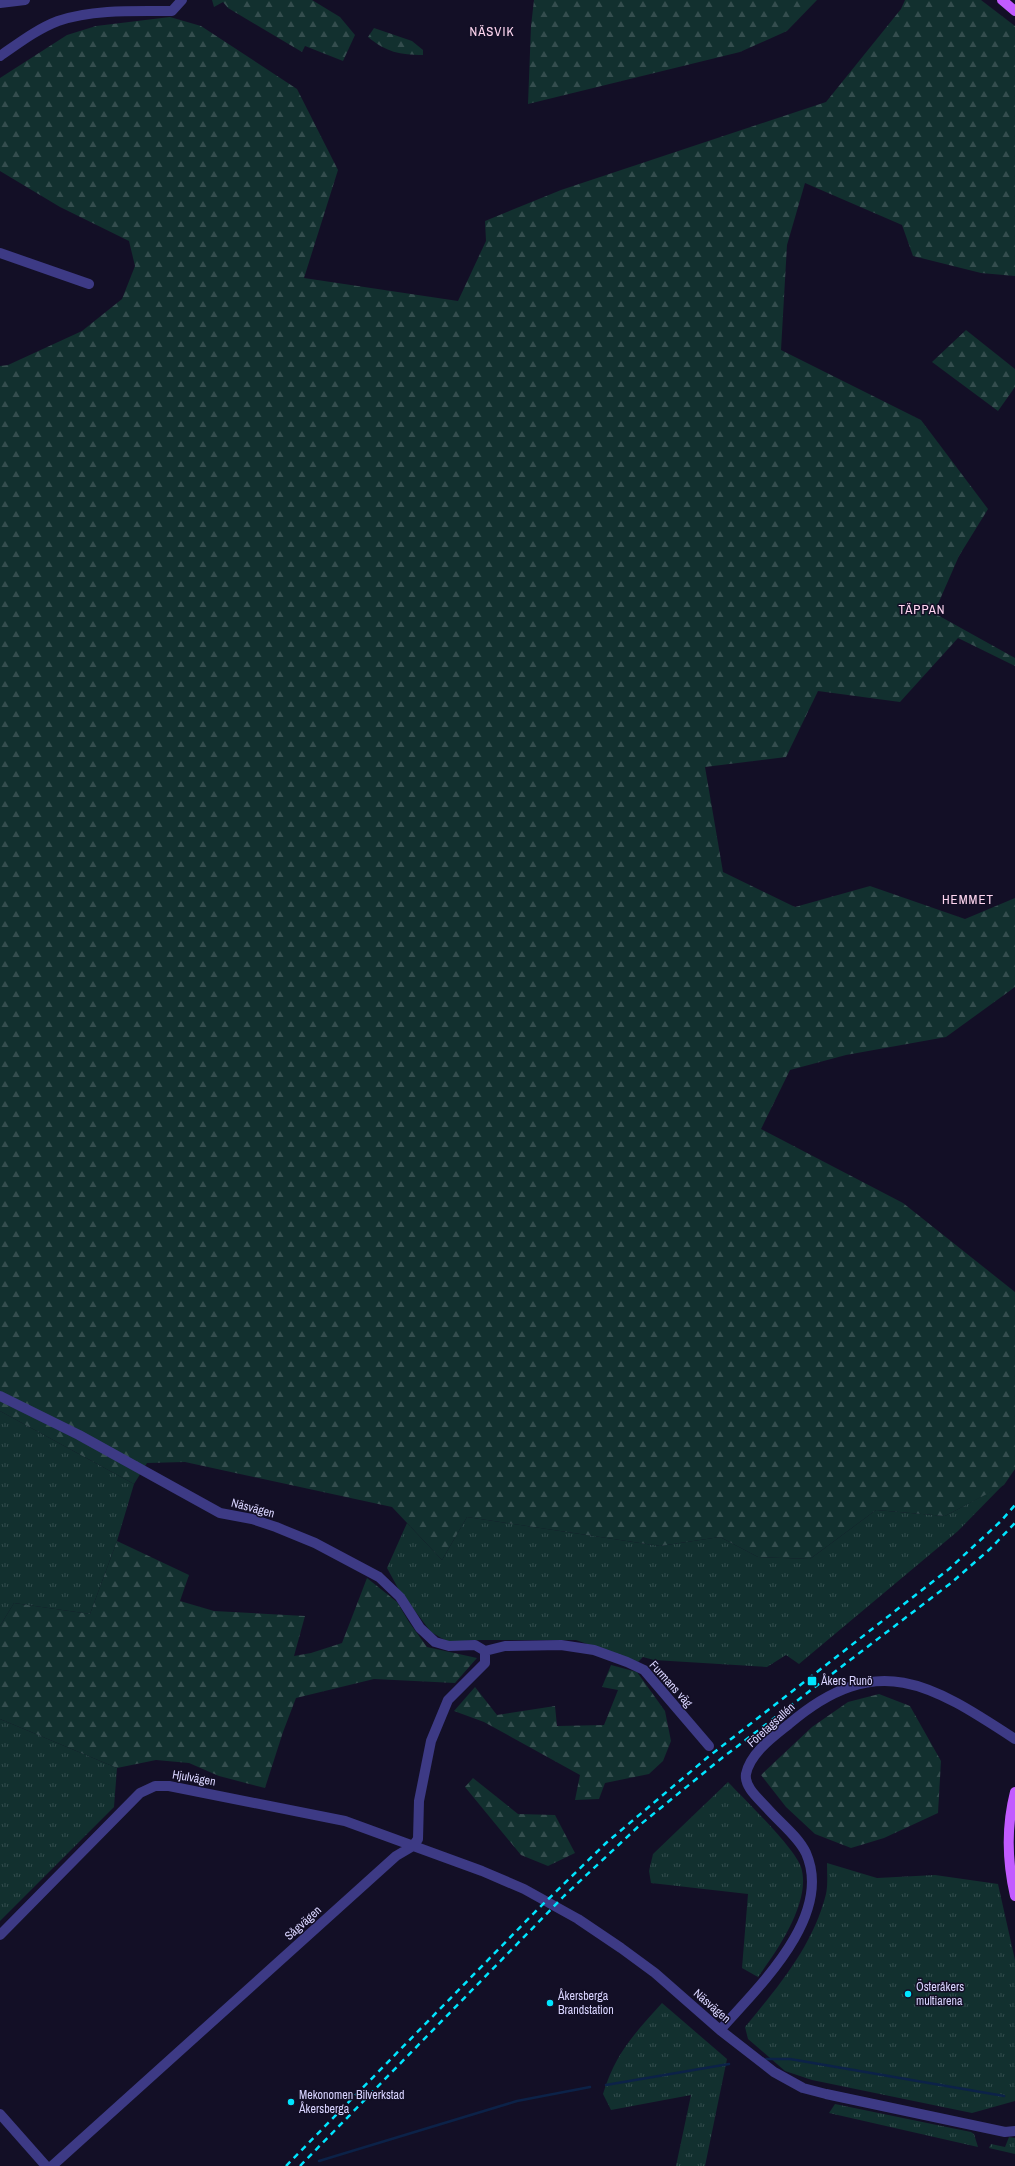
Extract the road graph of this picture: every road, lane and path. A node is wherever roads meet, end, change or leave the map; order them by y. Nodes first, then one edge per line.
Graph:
1 (25, 0) edge
2 (182, 0) edge
3 (1002, 0) edge
4 (0, 4) edge
5 (1015, 11) edge
6 (0, 56) edge
7 (0, 253) edge
8 (89, 284) dead end
9 (0, 1396) edge
10 (485, 1652) junction
11 (1015, 1739) edge
12 (709, 1746) dead end
13 (1015, 1792) edge
14 (414, 1846) junction
15 (1013, 1881) edge
16 (1015, 1896) edge
17 (0, 1936) edge
18 (720, 2030) junction
19 (0, 2114) edge
20 (1015, 2131) edge
21 (46, 2166) edge
22 (52, 2166) edge

1 - 4 street
2 - 6 street
3 - 5 main road
7 - 8 street
9 - 10 street, Näsvägen
10 - 12 street, Furmans väg
10 - 14 street
11 - 18 street, Företagsallén
13 - 15 main road
14 - 17 street, Hjulvägen
14 - 18 street, Näsvägen
14 - 22 street, Sågvägen
15 - 16 main road
18 - 20 street, Näsvägen
19 - 21 street

